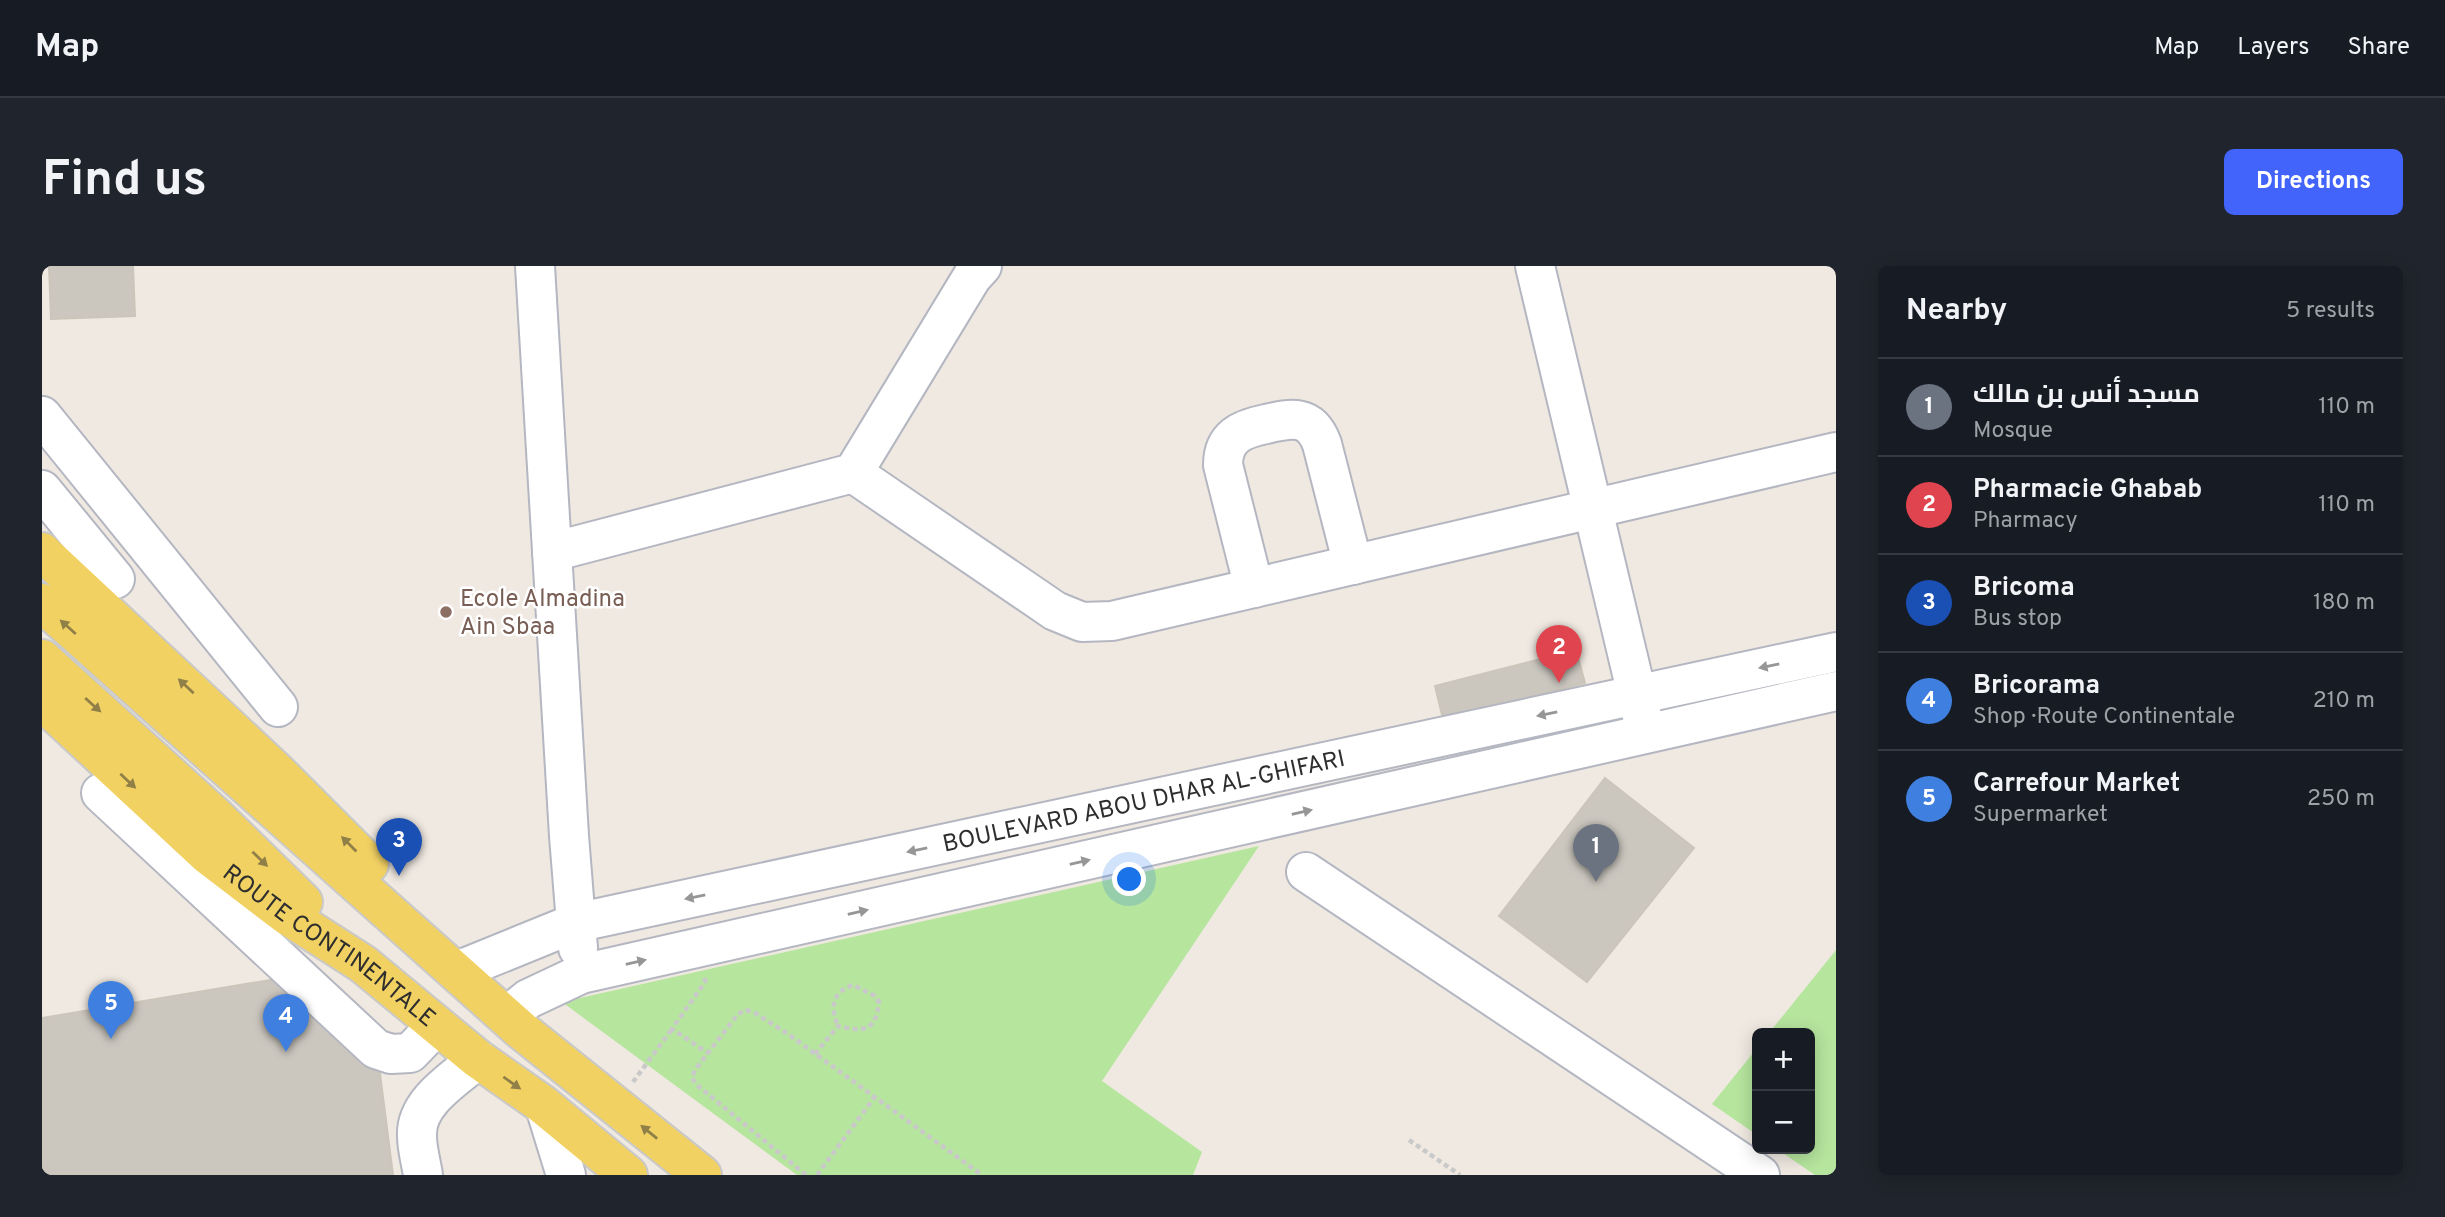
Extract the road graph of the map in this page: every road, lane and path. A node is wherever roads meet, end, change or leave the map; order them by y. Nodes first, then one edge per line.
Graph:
1 (535, 266) edge
2 (982, 266) edge
3 (1535, 266) edge
4 (42, 416) edge
5 (1836, 452) edge
6 (853, 473) junction
7 (42, 490) edge
8 (1591, 510) junction
9 (149, 551) junction
10 (42, 552) edge
11 (552, 552) junction
12 (1353, 565) junction
13 (1254, 588) junction
14 (103, 589) junction
15 (42, 603) edge
16 (1836, 652) edge
17 (42, 659) edge
18 (1836, 691) edge
19 (1636, 695) junction
20 (42, 701) edge
21 (278, 707) dead end
22 (1646, 735) junction
23 (101, 793) dead end
24 (1306, 872) dead end
25 (575, 923) junction
26 (706, 946) junction
27 (447, 962) junction
28 (363, 964) junction
29 (581, 974) junction
30 (507, 1016) junction
31 (436, 1026) junction
32 (838, 1026) junction
33 (672, 1029) junction
34 (708, 1053) junction
35 (815, 1054) junction
36 (478, 1059) junction
37 (874, 1098) junction
38 (615, 1105) junction
39 (545, 1107) junction
40 (1409, 1140) dead end
41 (423, 1175) edge
42 (566, 1175) edge
43 (628, 1175) edge
44 (702, 1175) edge
45 (806, 1175) edge
46 (817, 1175) edge
47 (982, 1175) edge
48 (1460, 1175) edge
49 (1760, 1175) edge

1 - 11 street
2 - 6 street
3 - 8 street
4 - 9 street
5 - 8 street
6 - 11 street
6 - 13 street
7 - 14 street
8 - 12 street
8 - 19 street
9 - 14 street
9 - 21 street
10 - 14 main road
11 - 25 street
12 - 13 street
12 - 13 street
27 -> 14 main road
27 -> 15 main road
16 -> 19 street, BOULEVARD ABOU DHAR AL-GHIFARI
17 -> 28 main road
18 - 22 street, BOULEVARD ABOU DHAR AL-GHIFARI
19 - 22 street
19 -> 25 street, BOULEVARD ABOU DHAR AL-GHIFARI
20 -> 28 main road, ROUTE CONTINENTALE
26 -> 22 street, BOULEVARD ABOU DHAR AL-GHIFARI
23 - 31 street
24 - 49 street
25 - 27 street, BOULEVARD ABOU DHAR AL-GHIFARI
25 - 29 street
29 -> 26 street, BOULEVARD ABOU DHAR AL-GHIFARI
26 - 33 path
27 - 30 main road
28 - 31 main road, ROUTE CONTINENTALE
29 - 30 street, BOULEVARD ABOU DHAR AL-GHIFARI
30 - 38 main road
31 - 36 main road, ROUTE CONTINENTALE
32 - 32 path
32 - 35 path
33 - 34 path
33 - 38 path
34 - 35 path
34 - 45 path
35 - 37 path
36 -> 39 main road, ROUTE CONTINENTALE
36 - 41 street
37 - 46 path
37 - 47 path
44 -> 38 main road
39 - 42 street
39 - 43 main road, ROUTE CONTINENTALE
40 - 48 path

